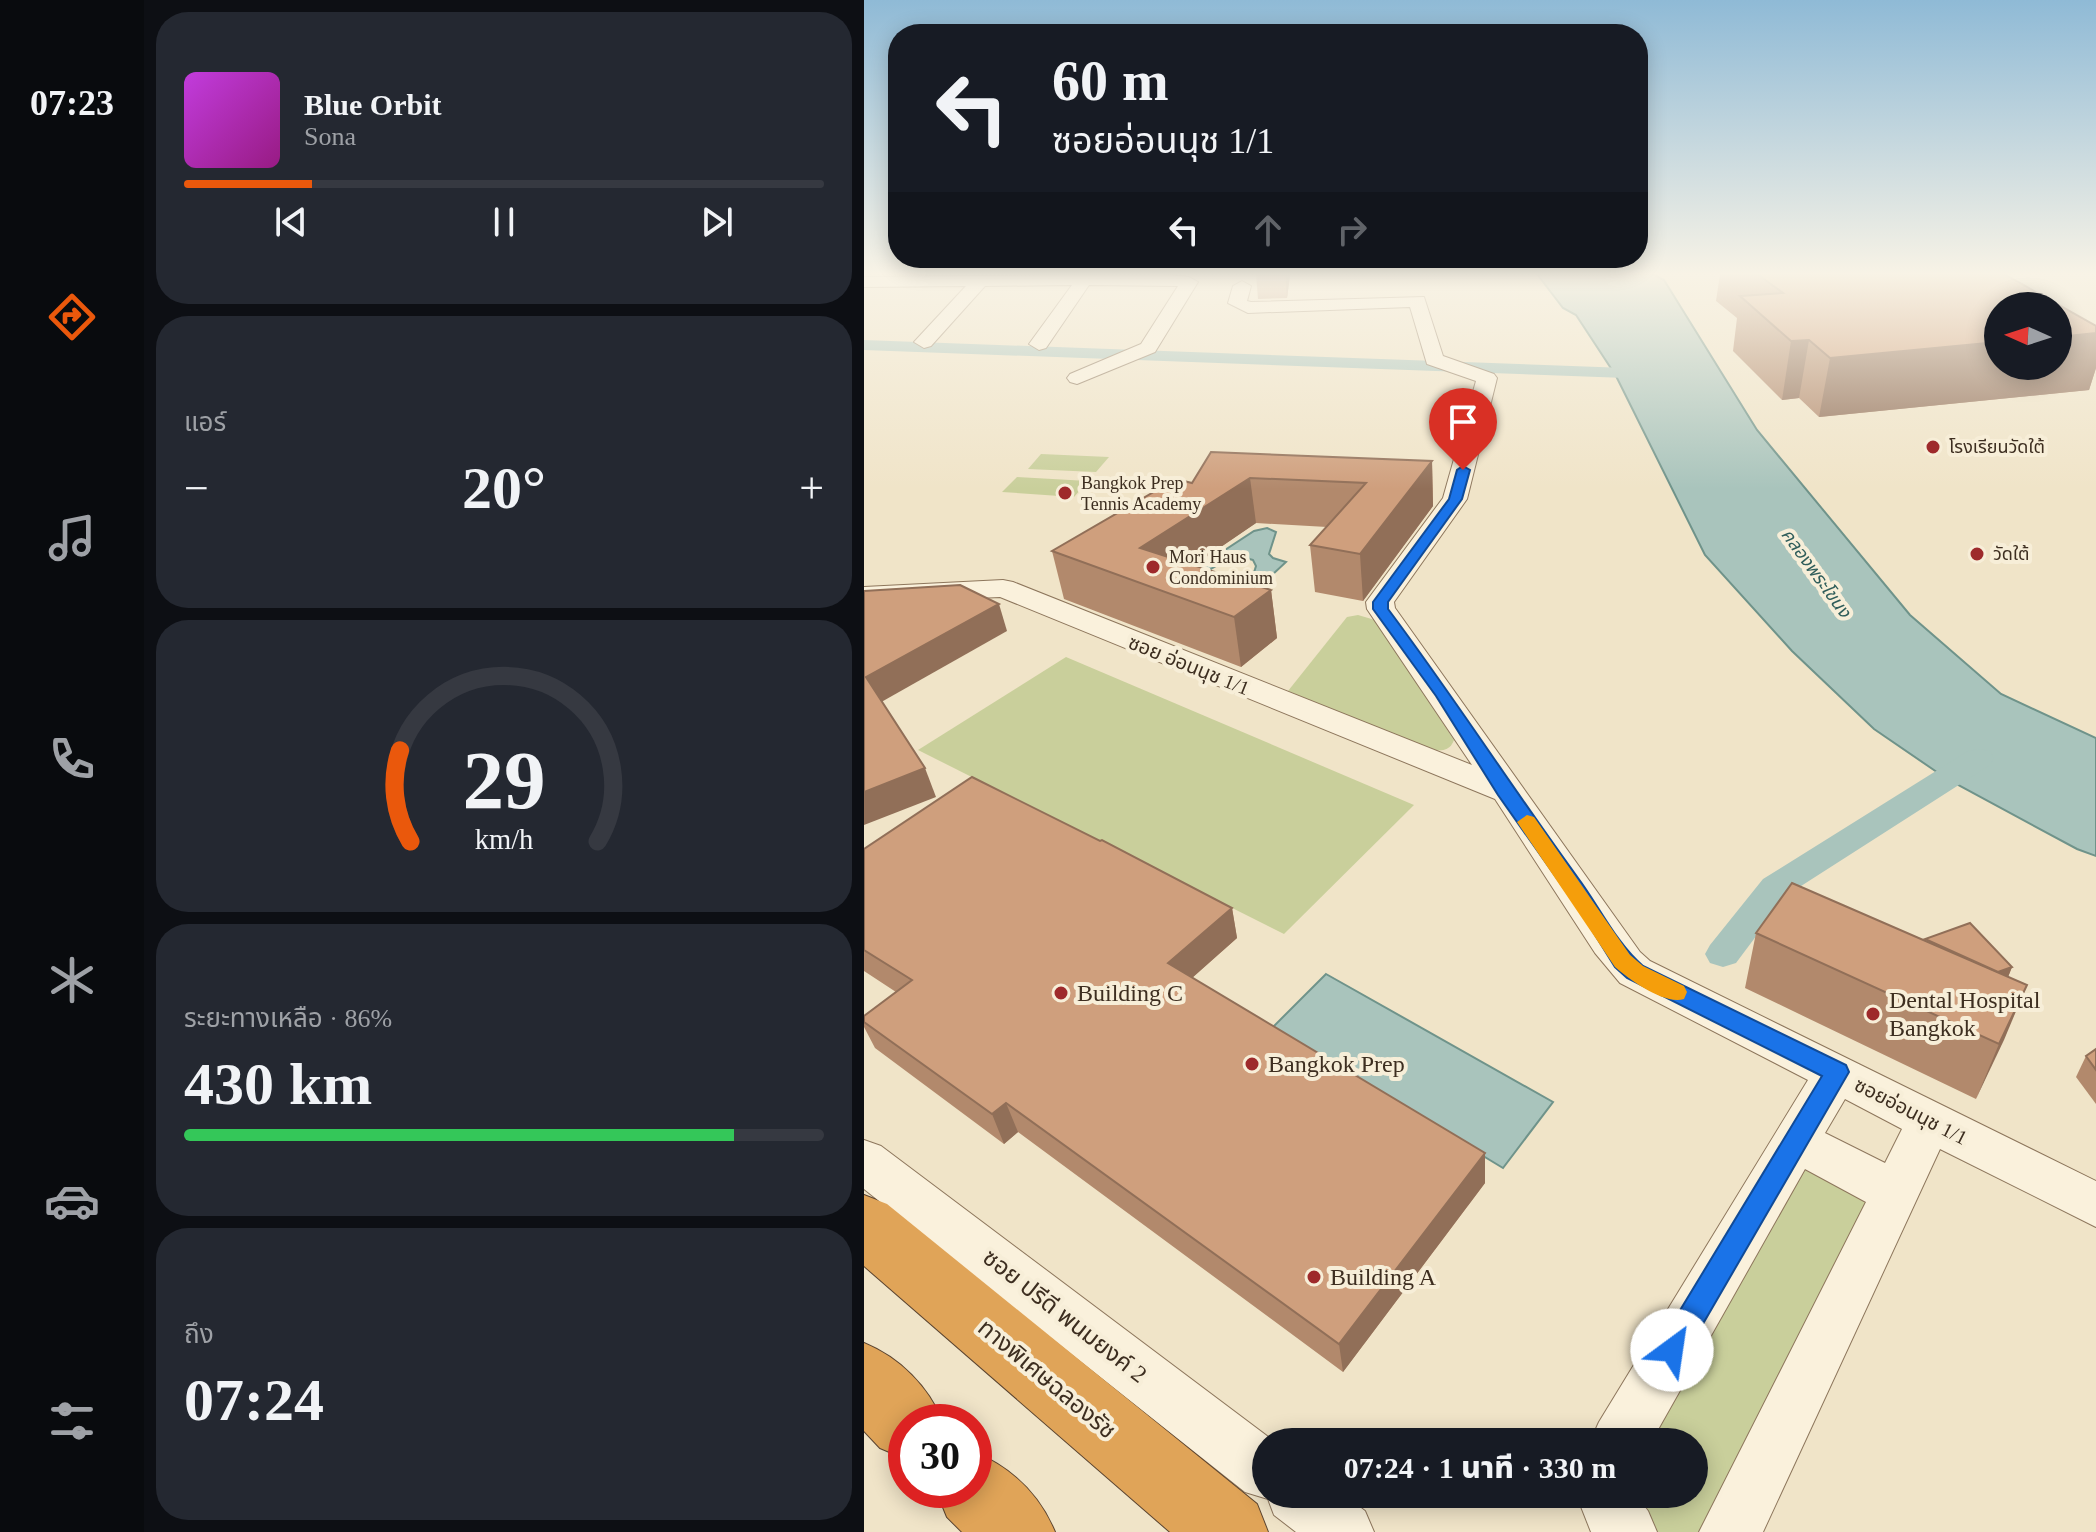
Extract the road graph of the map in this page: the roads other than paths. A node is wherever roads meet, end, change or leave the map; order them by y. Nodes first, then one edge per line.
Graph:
1 (1145, 345) edge
2 (1430, 345) edge
3 (1077, 378) dead end
4 (864, 595) edge
5 (1505, 791) junction
6 (1837, 1072) junction
7 (1930, 1121) junction
8 (1796, 1141) junction
9 (864, 1161) edge
10 (1896, 1193) junction
11 (2096, 1205) edge
12 (864, 1225) edge
13 (864, 1379) edge
14 (888, 1404) edge
15 (1627, 1428) edge
16 (1252, 1460) edge
17 (992, 1508) edge
18 (1313, 1508) edge
19 (1611, 1508) edge
20 (1016, 1532) edge
21 (1229, 1532) edge
22 (1344, 1532) edge
23 (1627, 1532) edge
24 (1729, 1532) edge

1 - 3 street
2 - 5 street, ซอยอ่อนนุช 1/1
4 - 5 street, ซอย อ่อนนุช 1/1
5 - 6 street, ซอยอ่อนนุช 1/1
6 - 7 street, ซอยอ่อนนุช 1/1
6 - 8 street
7 - 10 street
7 - 11 street, ซอยอ่อนนุช 1/1
8 - 10 street
8 - 15 street
9 - 16 street, ซอย ปรีดี พนมยงค์ 2
10 - 24 street
12 - 21 highway, ทางพิเศษฉลองรัช
13 - 14 highway
17 - 20 highway
18 - 22 street
19 - 23 street

